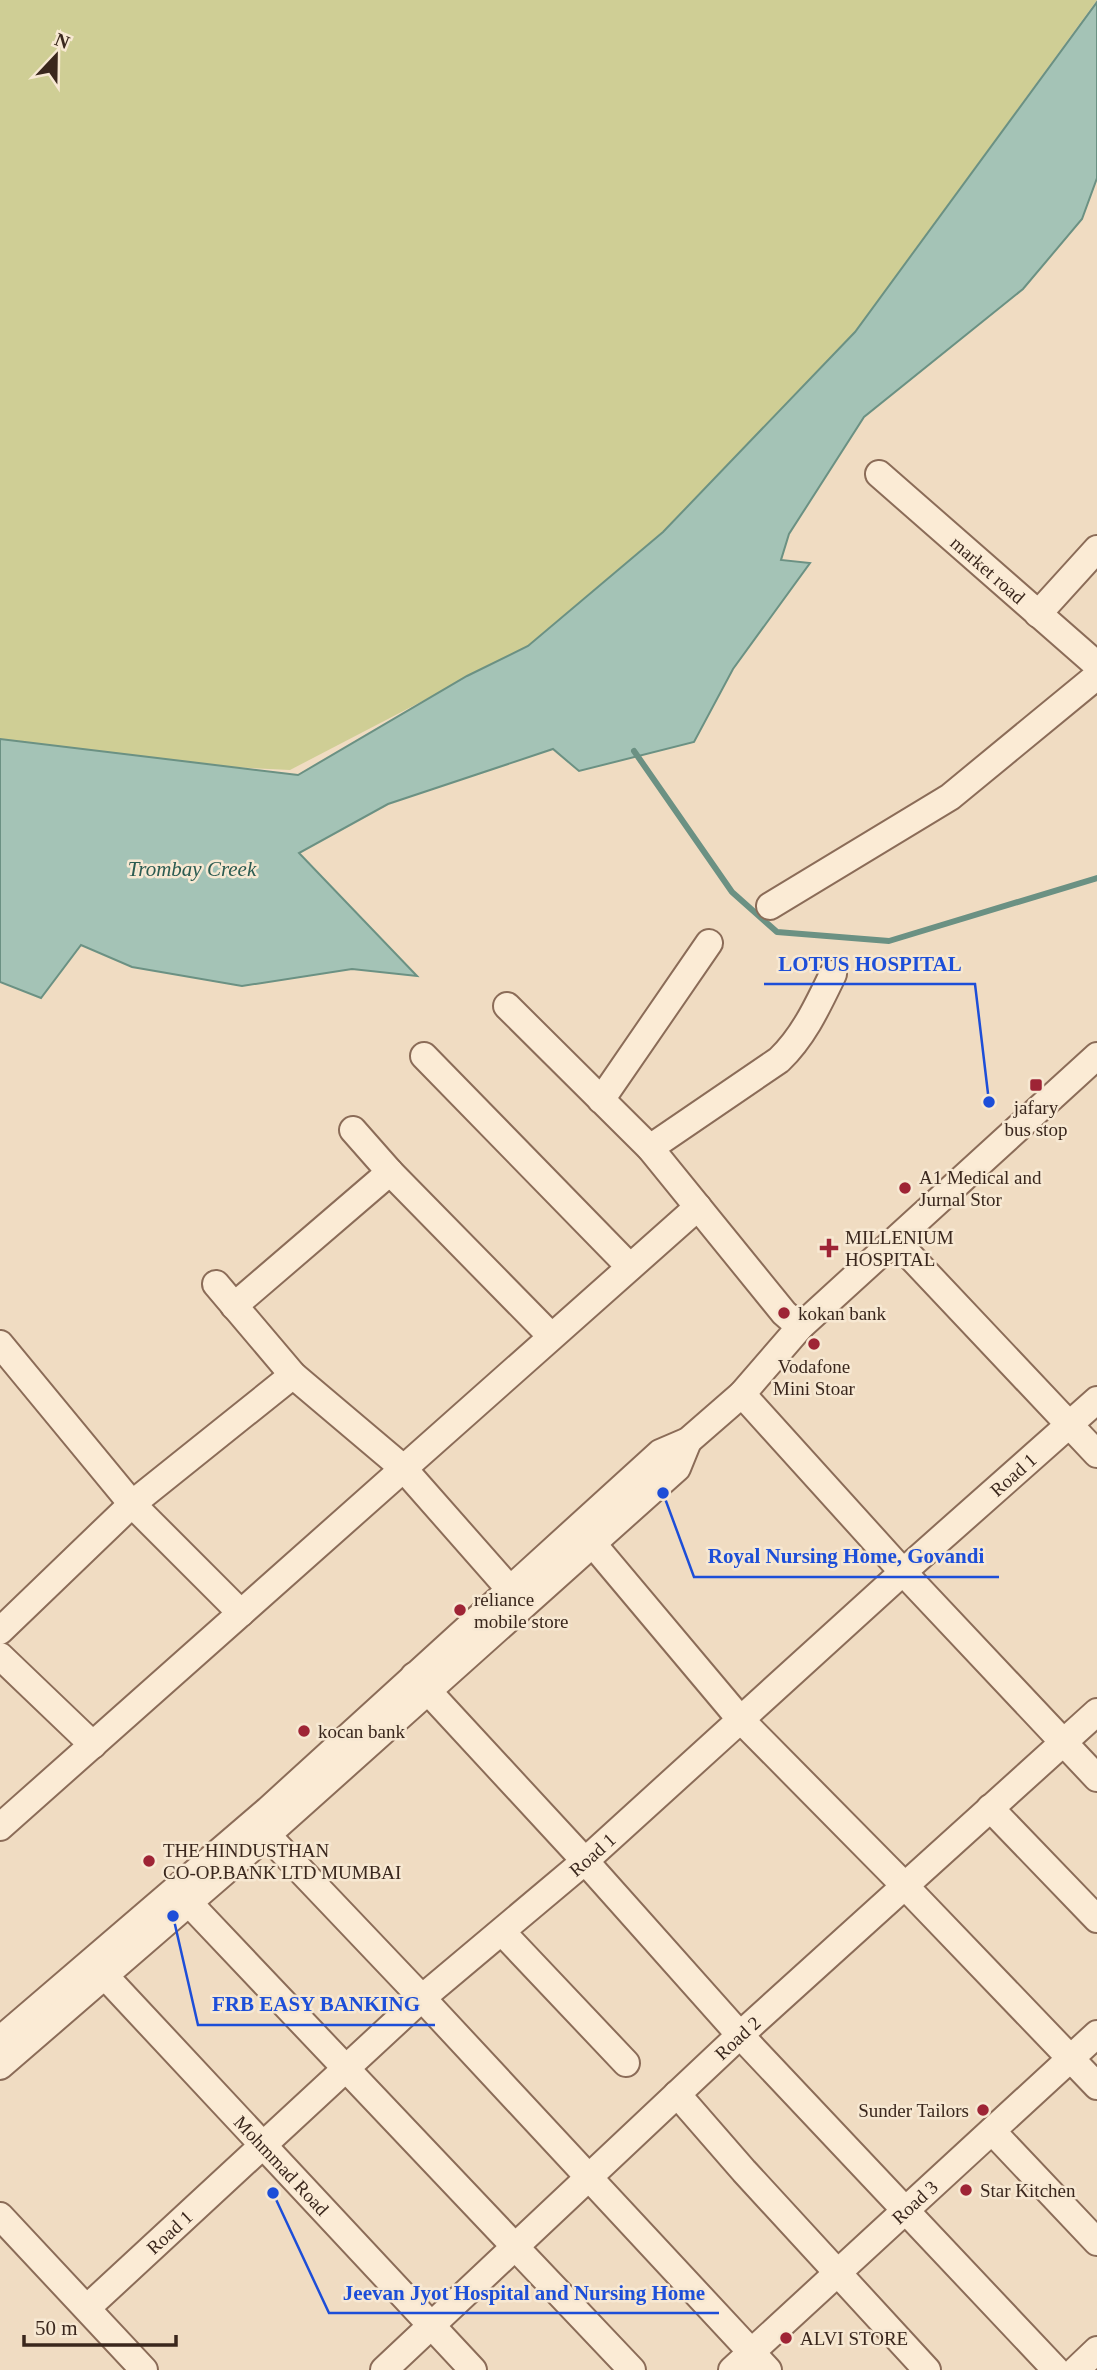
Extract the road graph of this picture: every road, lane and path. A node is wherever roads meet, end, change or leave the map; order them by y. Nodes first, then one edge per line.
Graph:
1 (879, 474) dead end
2 (1097, 549) edge
3 (1038, 614) junction
4 (1097, 666) edge
5 (1097, 676) edge
6 (769, 906) dead end
7 (709, 943) dead end
8 (833, 974) dead end
9 (507, 1006) dead end
10 (424, 1056) dead end
11 (1097, 1056) edge
12 (601, 1100) junction
13 (353, 1129) dead end
14 (650, 1148) junction
15 (390, 1172) junction
16 (698, 1207) junction
17 (896, 1241) junction
18 (630, 1266) junction
19 (216, 1284) dead end
20 (234, 1306) junction
21 (800, 1327) junction
22 (551, 1336) junction
23 (0, 1344) edge
24 (293, 1375) junction
25 (742, 1394) junction
26 (1097, 1401) edge
27 (1071, 1425) junction
28 (1097, 1454) edge
29 (404, 1468) junction
30 (132, 1504) junction
31 (586, 1535) junction
32 (903, 1572) junction
33 (517, 1597) junction
34 (241, 1613) junction
35 (0, 1631) edge
36 (0, 1656) edge
37 (421, 1683) junction
38 (1097, 1712) edge
39 (740, 1719) junction
40 (1063, 1743) junction
41 (93, 1745) junction
42 (1097, 1778) edge
43 (990, 1808) junction
44 (0, 1827) edge
45 (267, 1835) junction
46 (585, 1861) junction
47 (904, 1885) junction
48 (189, 1903) junction
49 (1097, 1919) edge
50 (502, 1932) junction
51 (98, 1968) junction
52 (422, 1998) junction
53 (1097, 2034) edge
54 (740, 2035) junction
55 (0, 2040) edge
56 (1071, 2058) junction
57 (626, 2063) dead end
58 (0, 2066) edge
59 (345, 2070) junction
60 (1097, 2086) edge
61 (677, 2094) junction
62 (992, 2131) junction
63 (264, 2145) junction
64 (587, 2178) junction
65 (905, 2211) junction
66 (0, 2216) edge
67 (1097, 2242) edge
68 (516, 2246) junction
69 (838, 2272) junction
70 (88, 2308) junction
71 (431, 2325) junction
72 (1097, 2350) edge
73 (759, 2361) edge
74 (145, 2370) edge
75 (384, 2370) edge
76 (473, 2370) edge
77 (632, 2370) edge
78 (732, 2370) edge
79 (927, 2370) edge
80 (1056, 2370) edge
81 (1076, 2370) edge

1 - 3 street, market road
2 - 3 street
3 - 4 street, market road
5 - 6 street
7 - 12 street
8 - 14 street
9 - 12 street
10 - 18 street
11 - 17 street
12 - 14 street
13 - 15 street
14 - 16 street
15 - 20 street
15 - 22 street
16 - 18 street
16 - 21 street
17 - 21 street
17 - 27 street
18 - 22 street
19 - 20 street
20 - 24 street
21 - 25 street
22 - 29 street
23 - 30 street
24 - 29 street
24 - 30 street
25 - 31 street
25 - 32 street
26 - 27 street, Road 1
27 - 28 street
27 - 32 street, Road 1
29 - 33 street
29 - 34 street
30 - 34 street
30 - 35 street
31 - 33 street
31 - 39 street
32 - 39 street, Road 1
32 - 40 street
33 - 37 street
34 - 41 street
36 - 41 street
37 - 45 street
37 - 46 street
37 - 51 street
38 - 40 street, Road 2
39 - 46 street, Road 1
39 - 47 street
40 - 42 street
40 - 43 street, Road 2
41 - 44 street
43 - 47 street, Road 2
43 - 49 street
45 - 48 street
45 - 52 street
46 - 50 street, Road 1
46 - 54 street
47 - 54 street, Road 2
47 - 56 street
48 - 51 street
48 - 59 street
50 - 52 street, Road 1
50 - 57 street
51 - 55 street
51 - 58 street
51 - 63 street, Mohmmad Road
52 - 59 street, Road 1
52 - 64 street
53 - 56 street, Road 3
54 - 61 street, Road 2
54 - 65 street
56 - 60 street
56 - 62 street, Road 3
59 - 63 street, Road 1
59 - 68 street
61 - 64 street, Road 2
61 - 69 street
62 - 65 street, Road 3
62 - 67 street
63 - 70 street, Road 1
63 - 71 street, Mohmmad Road
64 - 68 street, Road 2
64 - 73 street
65 - 69 street, Road 3
65 - 80 street
66 - 70 street
68 - 71 street, Road 2
68 - 77 street
69 - 73 street, Road 3
69 - 79 street
70 - 74 street
71 - 75 street, Road 2
71 - 76 street, Mohmmad Road
72 - 81 street
73 - 78 street, Road 3

